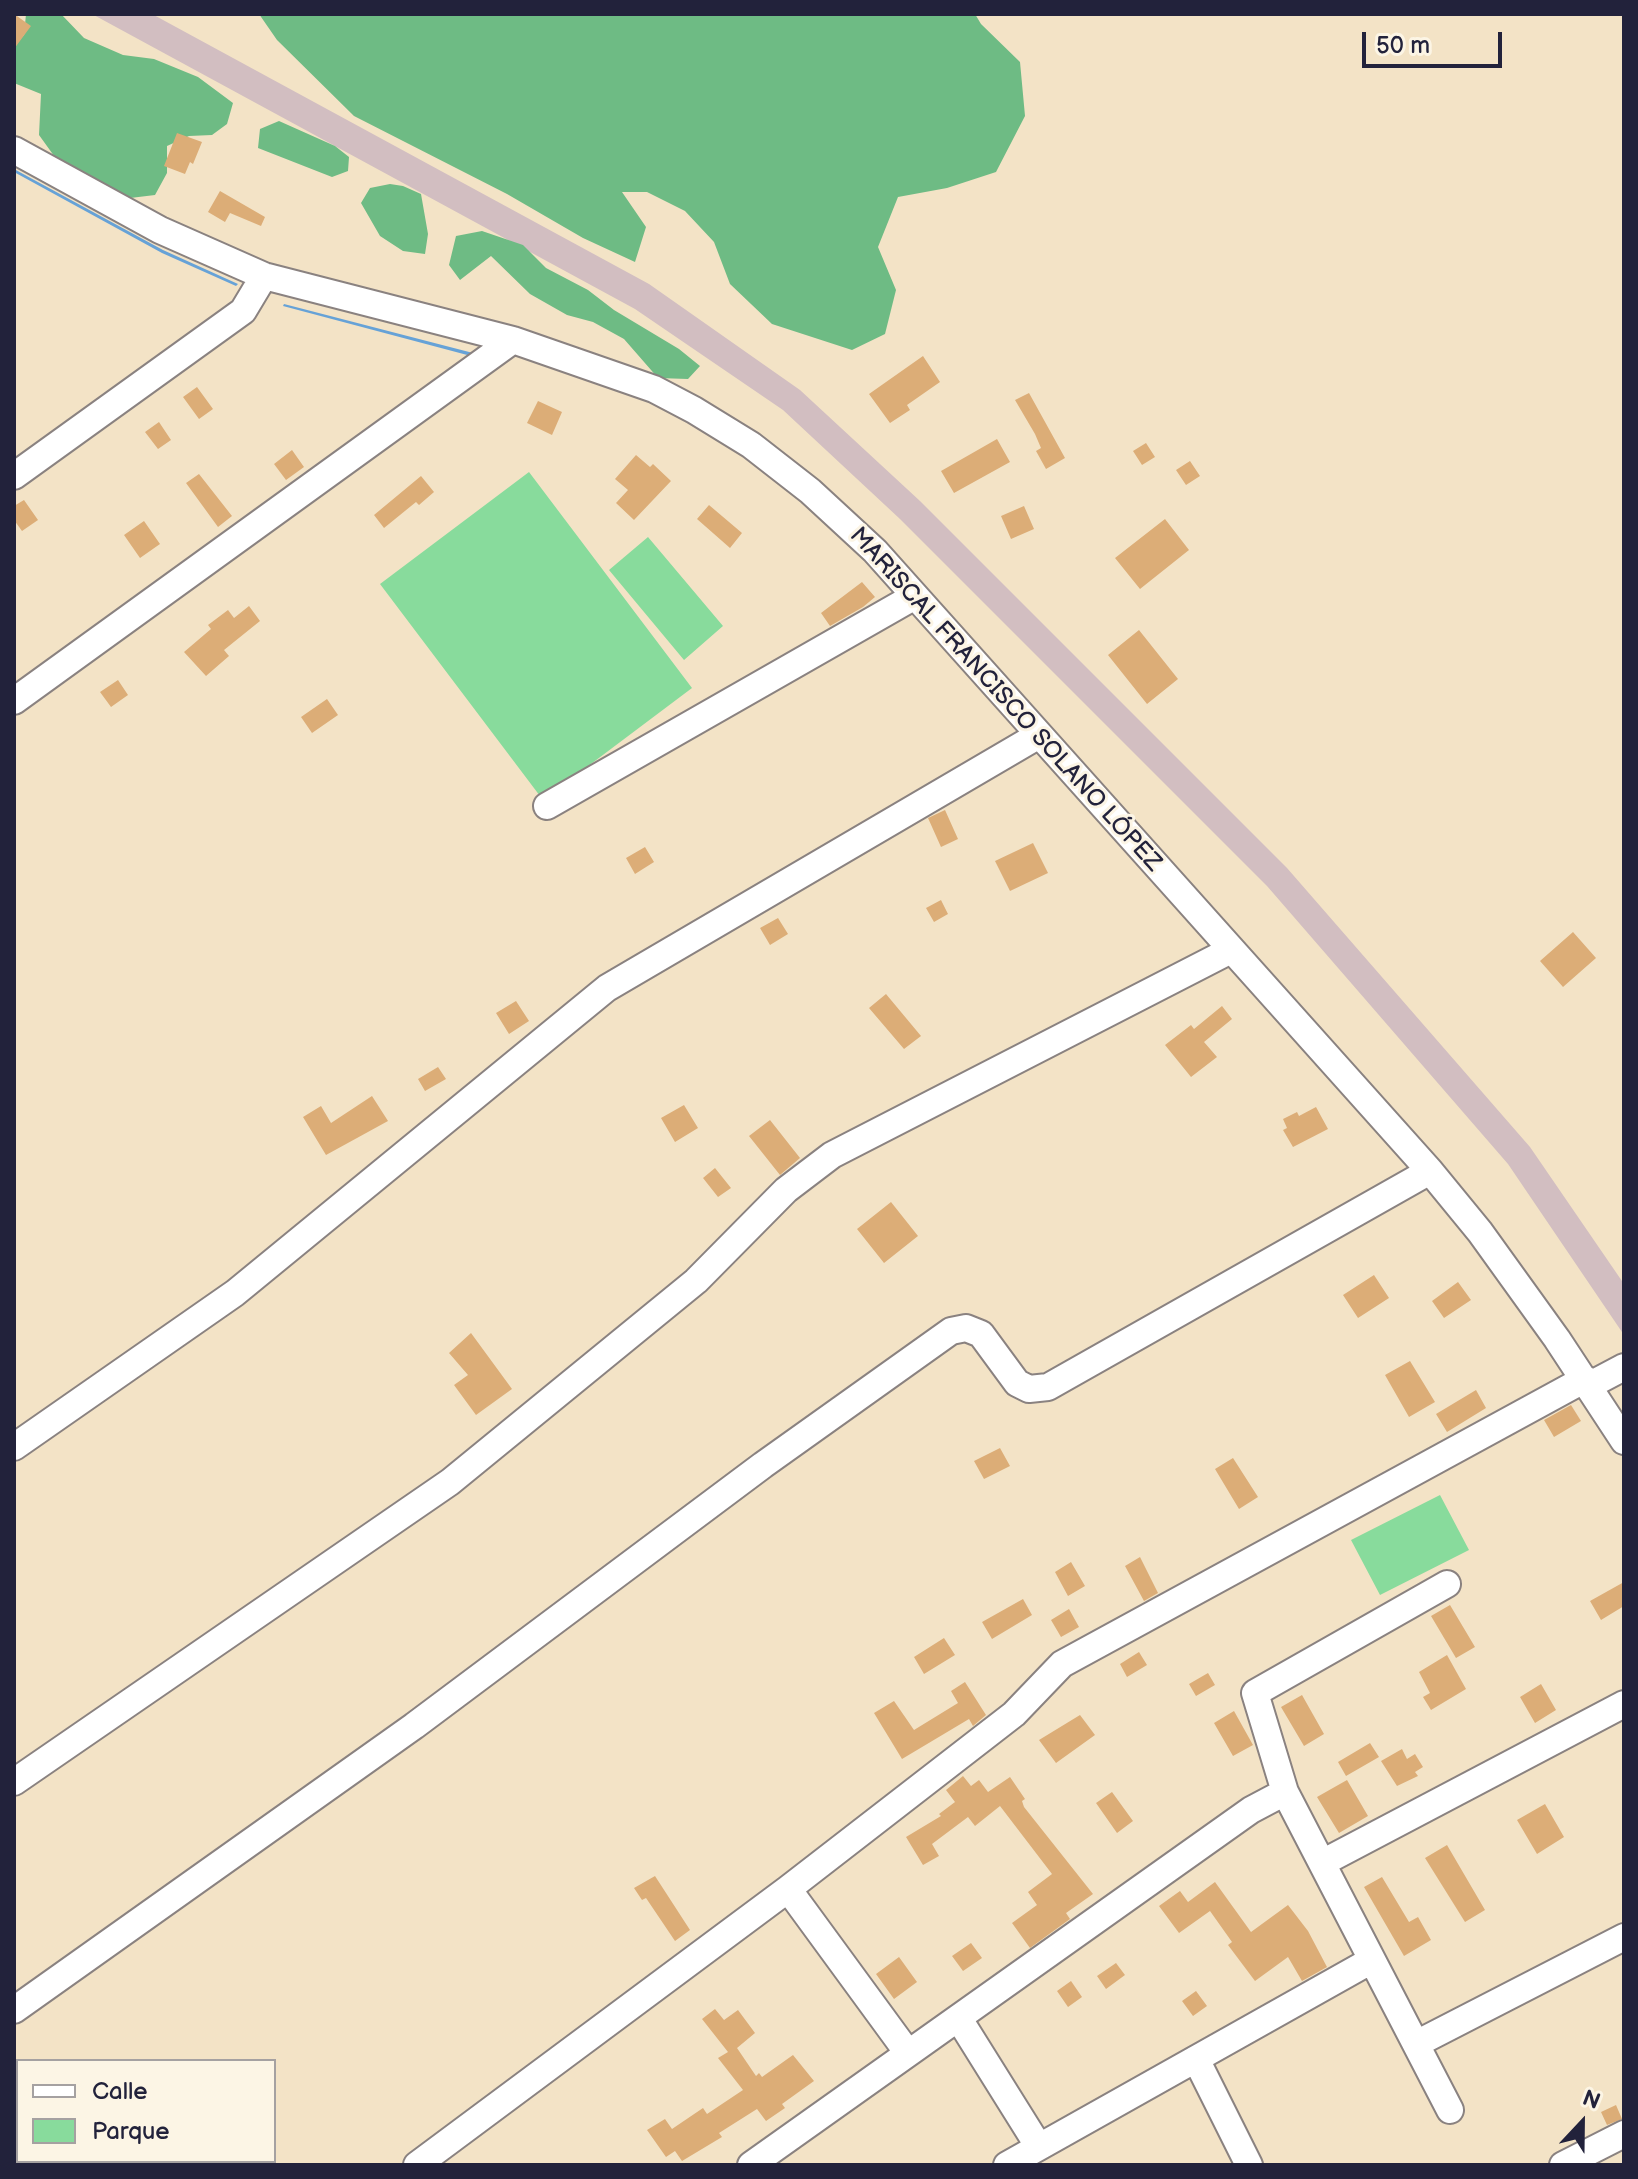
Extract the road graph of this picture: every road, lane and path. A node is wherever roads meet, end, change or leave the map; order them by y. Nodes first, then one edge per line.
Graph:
1 (14, 150) edge
2 (264, 276) junction
3 (513, 340) junction
4 (14, 476) edge
5 (915, 596) junction
6 (14, 701) edge
7 (1039, 735) junction
8 (547, 806) dead end
9 (1231, 950) junction
10 (1430, 1171) junction
11 (1624, 1367) edge
12 (1587, 1382) junction
13 (1624, 1441) edge
14 (14, 1447) edge
15 (1447, 1584) dead end
16 (1624, 1704) edge
17 (14, 1782) edge
18 (1285, 1792) junction
19 (1322, 1863) junction
20 (788, 1889) junction
21 (1624, 1937) edge
22 (1372, 1960) junction
23 (14, 2010) edge
24 (959, 2019) junction
25 (1416, 2044) junction
26 (908, 2053) junction
27 (1196, 2059) junction
28 (1450, 2110) dead end
29 (1624, 2134) edge
30 (1039, 2147) junction
31 (417, 2165) edge
32 (751, 2165) edge
33 (1007, 2165) edge
34 (1249, 2165) edge
35 (1563, 2165) edge

1 - 2 street, MARISCAL FRANCISCO SOLANO LÓPEZ
2 - 3 street, MARISCAL FRANCISCO SOLANO LÓPEZ
2 - 4 street
3 - 5 street, MARISCAL FRANCISCO SOLANO LÓPEZ
3 - 6 street
5 - 7 street, MARISCAL FRANCISCO SOLANO LÓPEZ
5 - 8 street
7 - 9 street, MARISCAL FRANCISCO SOLANO LÓPEZ
7 - 14 street
9 - 10 street, MARISCAL FRANCISCO SOLANO LÓPEZ
9 - 17 street
10 - 12 street, MARISCAL FRANCISCO SOLANO LÓPEZ
10 - 23 street
11 - 12 street
12 - 13 street, MARISCAL FRANCISCO SOLANO LÓPEZ
12 - 20 street
15 - 18 street
16 - 19 street
18 - 19 street
18 - 24 street
19 - 22 street
20 - 26 street
20 - 31 street
21 - 25 street
22 - 25 street
22 - 27 street
24 - 26 street
24 - 30 street
25 - 28 street
26 - 32 street
27 - 30 street
27 - 34 street
29 - 35 street
30 - 33 street

